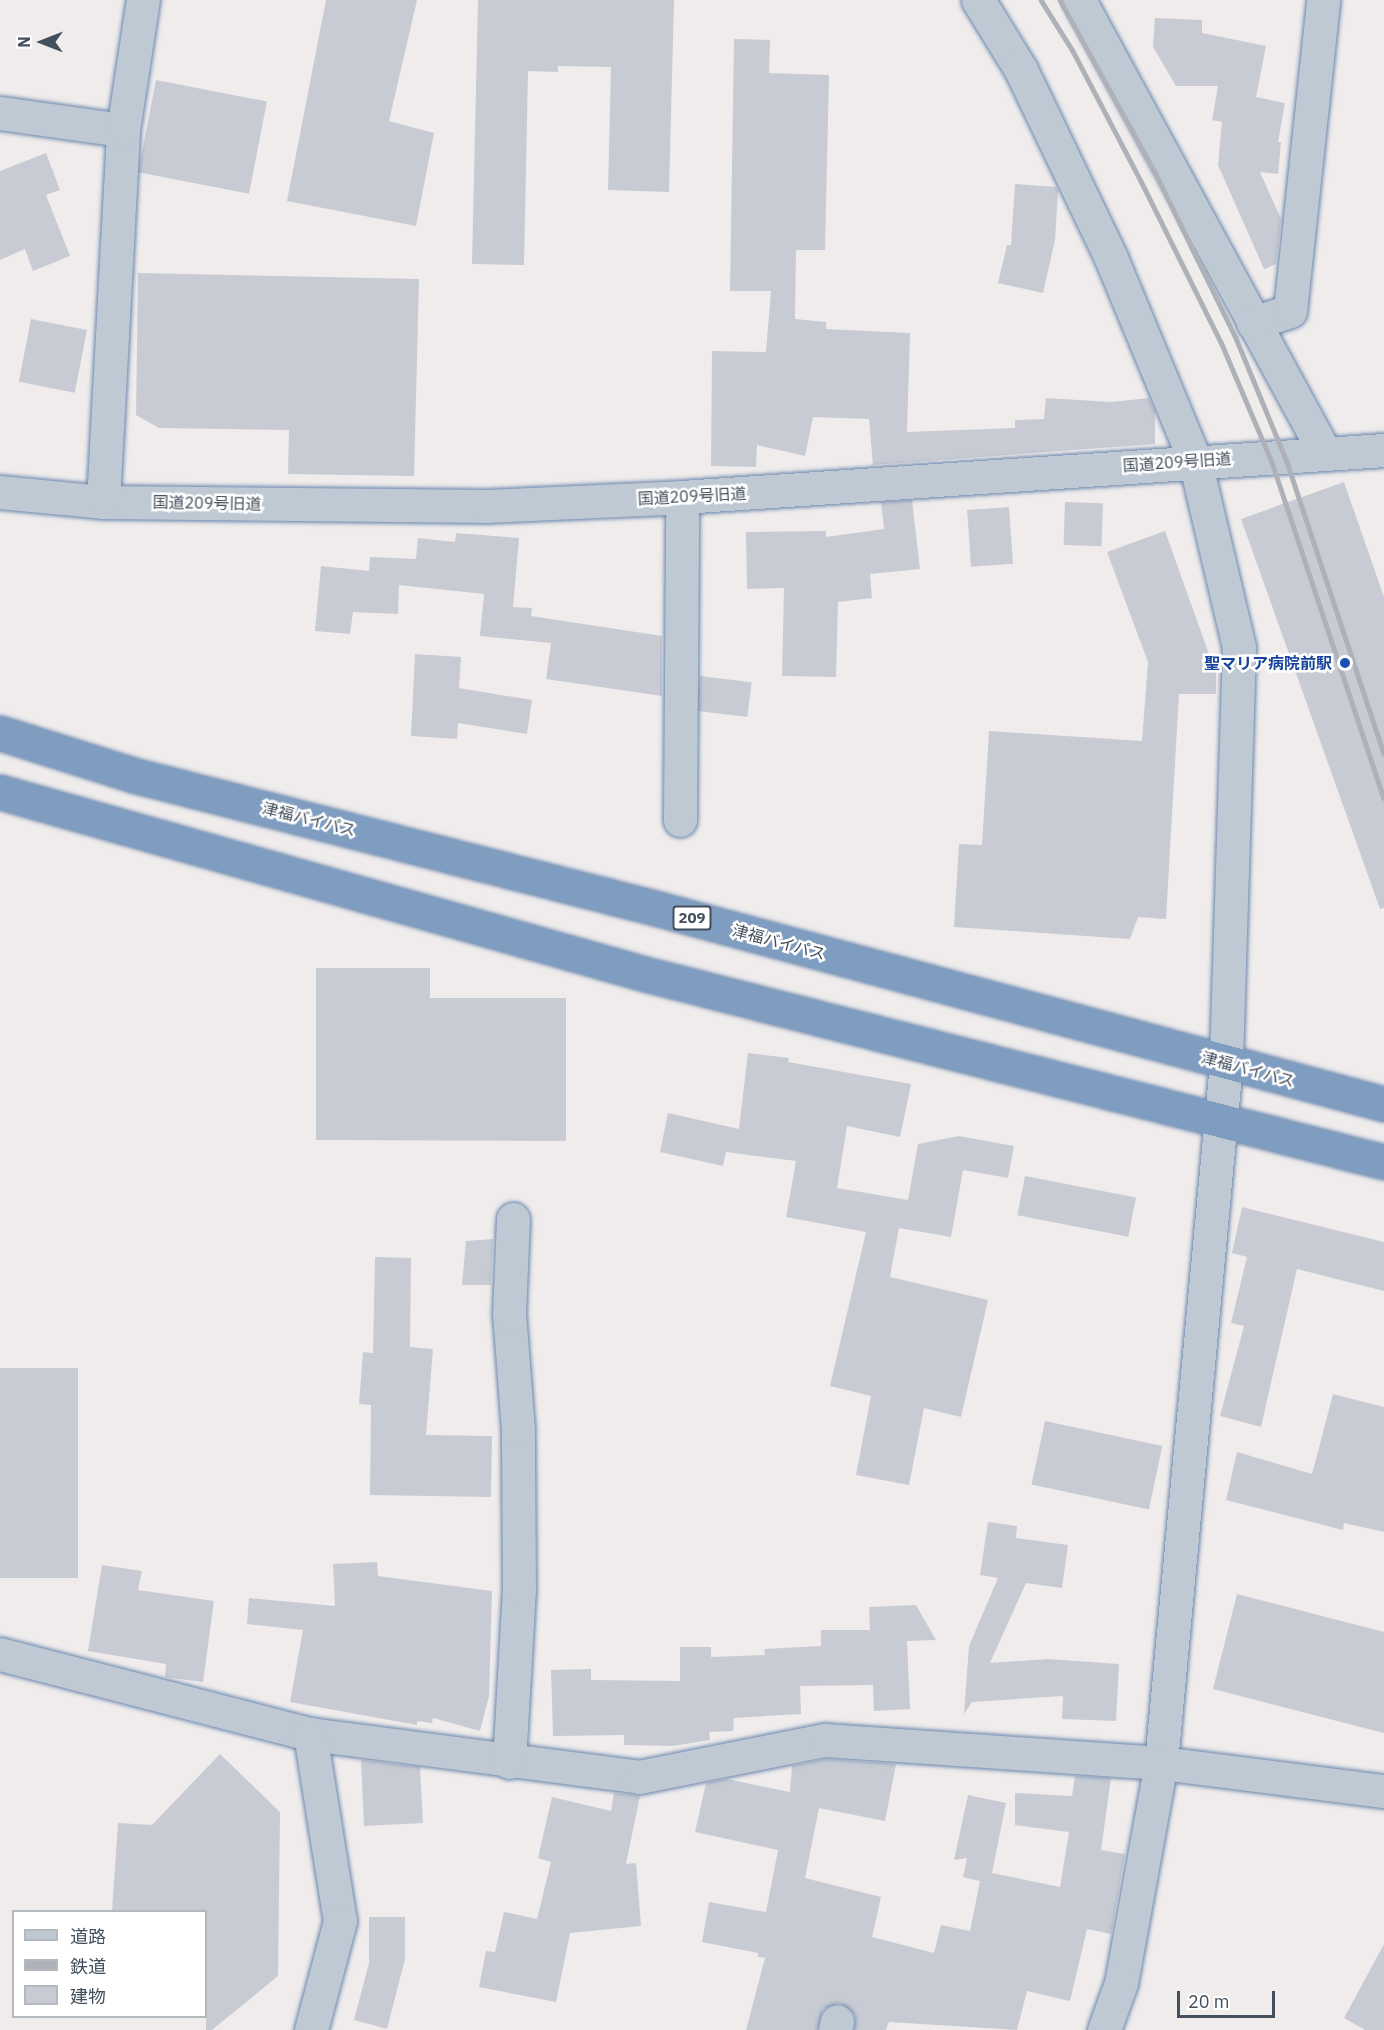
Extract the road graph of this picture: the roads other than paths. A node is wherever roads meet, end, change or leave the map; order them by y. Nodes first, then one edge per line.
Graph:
1 (143, 0) edge
2 (978, 0) edge
3 (1079, 0) edge
4 (1323, 0) edge
5 (0, 113) edge
6 (123, 130) junction
7 (1253, 323) junction
8 (1384, 450) edge
9 (1325, 453) junction
10 (1195, 461) junction
11 (0, 492) edge
12 (682, 497) junction
13 (103, 502) junction
14 (0, 734) edge
15 (0, 792) edge
16 (680, 820) dead end
17 (1226, 1063) junction
18 (1384, 1104) edge
19 (1218, 1118) junction
20 (1384, 1162) edge
21 (513, 1219) dead end
22 (0, 1654) edge
23 (310, 1734) junction
24 (509, 1762) junction
25 (1161, 1763) junction
26 (1384, 1791) edge
27 (311, 2030) edge
28 (1104, 2030) edge

1 - 6 street
2 - 10 street
3 - 7 street
4 - 7 street
5 - 6 street
6 - 13 street
7 - 9 street
8 - 9 street, 国道209号旧道
9 - 10 street, 国道209号旧道
10 - 12 street, 国道209号旧道
10 - 17 street
11 - 13 street, 国道209号旧道
12 - 13 street, 国道209号旧道
12 - 16 street
14 - 17 highway, 津福バイパス / 209
15 - 19 highway
17 - 18 highway, 津福バイパス / 209
17 - 19 street
19 - 20 highway
19 - 25 street
21 - 24 street
22 - 23 street
23 - 24 street
23 - 27 street
24 - 25 street
25 - 26 street
25 - 28 street

